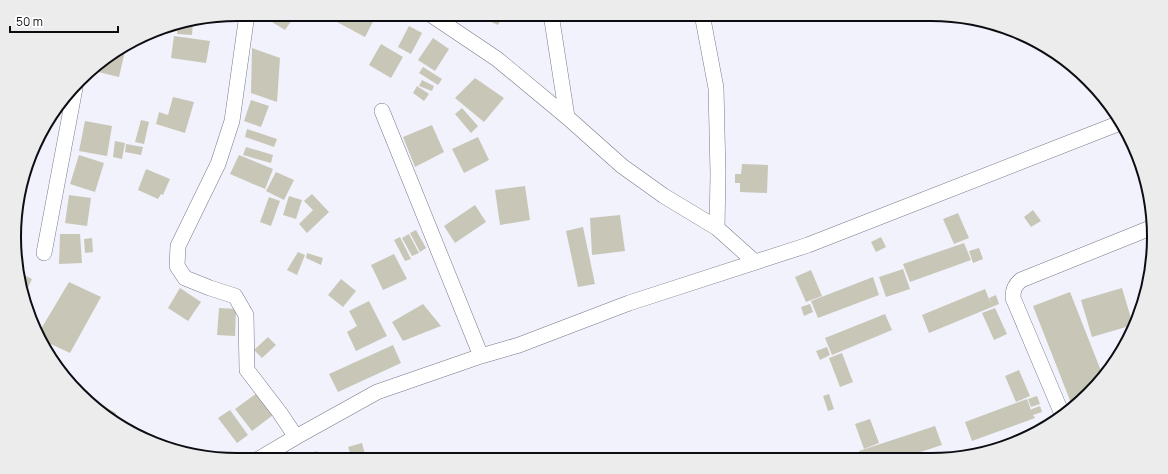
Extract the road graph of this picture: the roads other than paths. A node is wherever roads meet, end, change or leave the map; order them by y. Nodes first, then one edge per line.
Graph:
1 (246, 21) edge
2 (440, 21) edge
3 (552, 21) edge
4 (703, 21) edge
5 (73, 98) edge
6 (382, 111) dead end
7 (567, 117) junction
8 (1116, 126) edge
9 (717, 228) junction
10 (1147, 229) edge
11 (44, 254) dead end
12 (755, 262) junction
13 (481, 356) junction
14 (1060, 410) edge
15 (296, 437) junction
16 (269, 453) edge

1 - 15 street
2 - 7 street
3 - 7 street
4 - 9 street
5 - 11 street
6 - 13 street
7 - 9 street
8 - 12 street
9 - 12 street
10 - 14 street
12 - 13 street
13 - 15 street
15 - 16 street

